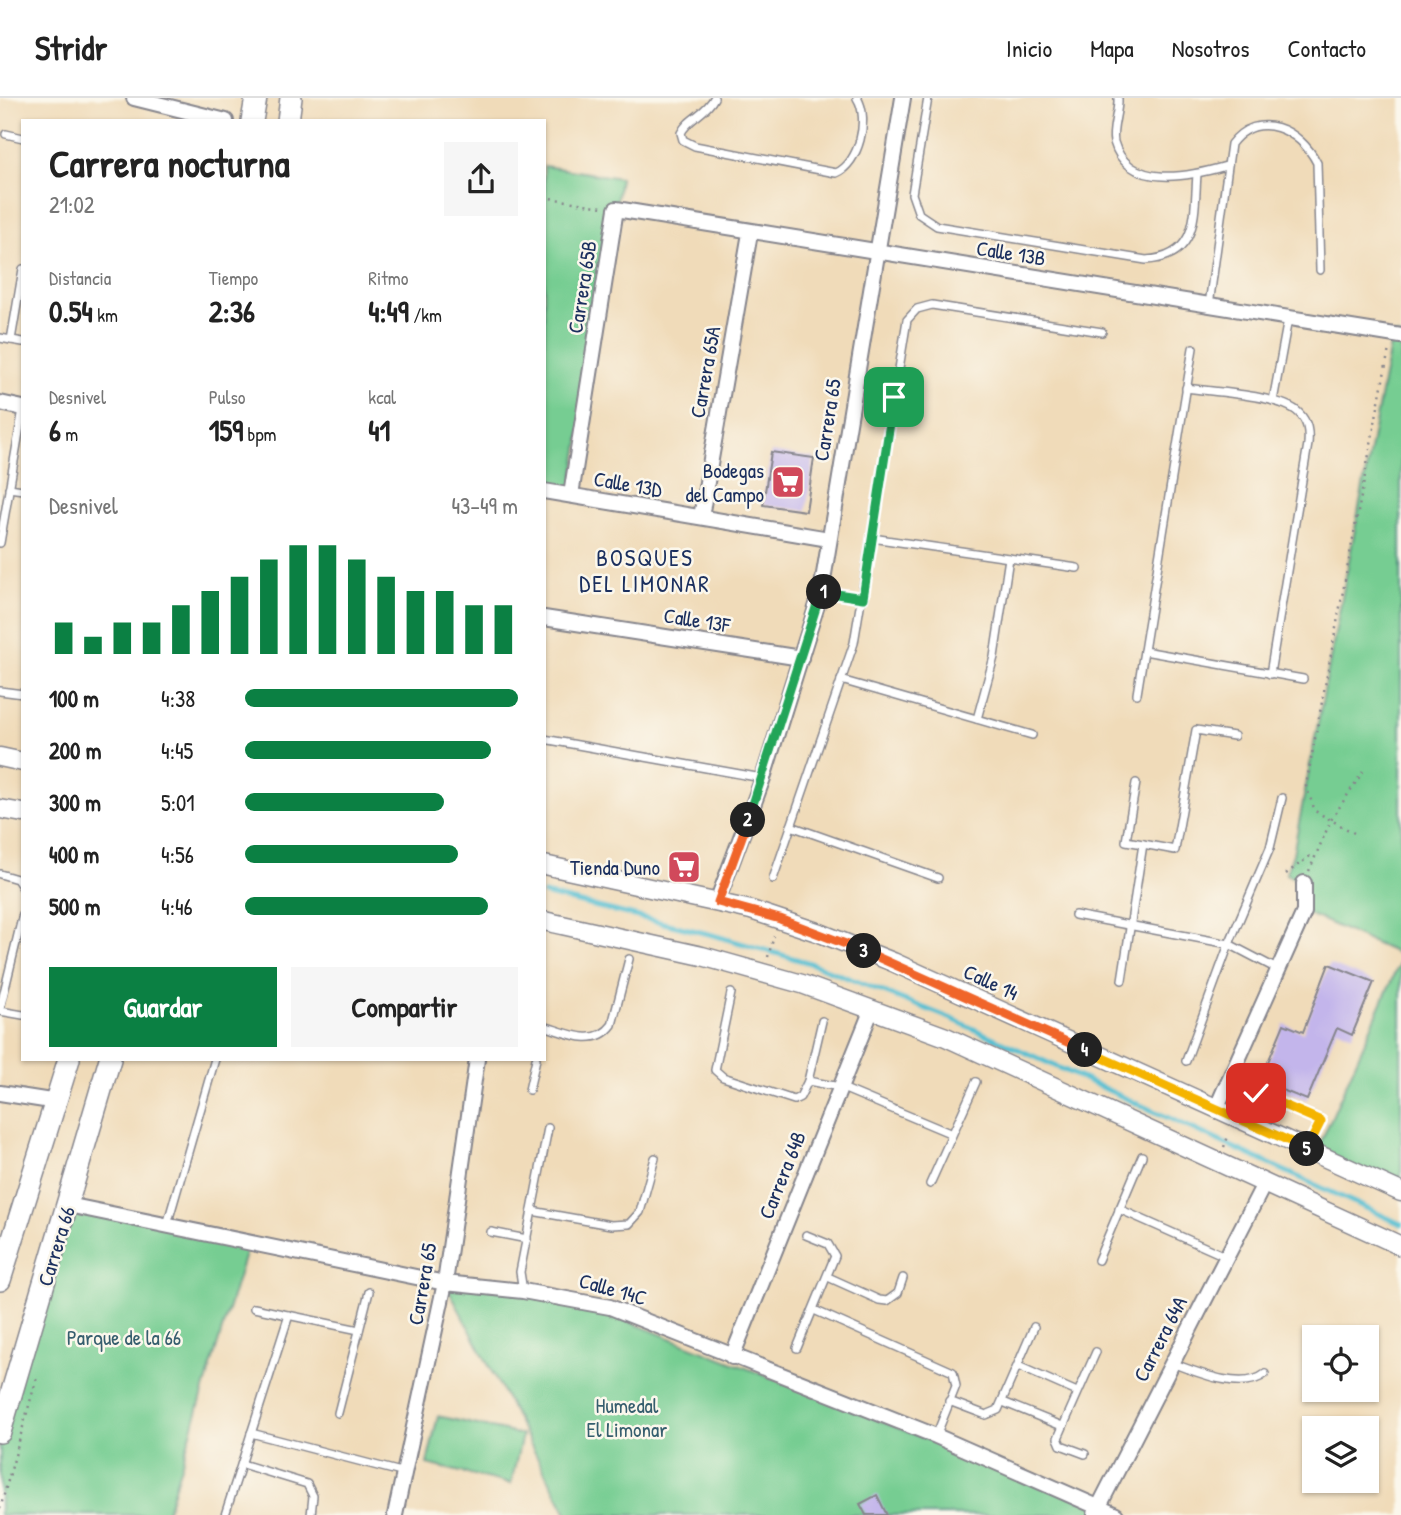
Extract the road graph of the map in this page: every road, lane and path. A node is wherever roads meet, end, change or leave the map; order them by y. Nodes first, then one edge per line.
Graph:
1 (134, 98) edge
2 (256, 98) edge
3 (291, 98) edge
4 (714, 98) edge
5 (858, 98) edge
6 (903, 98) edge
7 (928, 98) edge
8 (1118, 98) edge
9 (218, 119) edge
10 (252, 119) edge
11 (288, 119) edge
12 (6, 134) dead end
13 (21, 138) edge
14 (1226, 166) junction
15 (1197, 174) junction
16 (546, 197) edge
17 (616, 209) junction
18 (750, 233) junction
19 (876, 253) junction
20 (1320, 270) dead end
21 (21, 281) edge
22 (1209, 305) junction
23 (1287, 318) junction
24 (1102, 332) dead end
25 (1396, 336) edge
26 (0, 338) edge
27 (11, 340) junction
28 (21, 342) edge
29 (1193, 348) dead end
30 (1186, 388) junction
31 (1273, 401) junction
32 (0, 403) edge
33 (21, 408) edge
34 (21, 419) edge
35 (9, 488) junction
36 (21, 490) edge
37 (546, 491) edge
38 (571, 495) junction
39 (701, 517) junction
40 (872, 538) junction
41 (829, 539) junction
42 (0, 543) edge
43 (1009, 558) junction
44 (1077, 568) dead end
45 (821, 592) junction
46 (863, 598) junction
47 (546, 618) edge
48 (1144, 651) junction
49 (801, 658) junction
50 (1270, 674) junction
51 (1303, 679) dead end
52 (841, 680) junction
53 (0, 691) edge
54 (21, 694) edge
55 (1137, 694) dead end
56 (977, 719) junction
57 (1032, 735) dead end
58 (1234, 736) dead end
59 (546, 739) edge
60 (0, 757) edge
61 (21, 762) edge
62 (1366, 767) dead end
63 (763, 778) junction
64 (1136, 783) dead end
65 (1282, 798) dead end
66 (0, 809) edge
67 (21, 813) edge
68 (1331, 820) junction
69 (792, 826) junction
70 (1354, 833) dead end
71 (1143, 844) junction
72 (1317, 852) junction
73 (546, 865) edge
74 (1286, 873) dead end
75 (0, 874) edge
76 (938, 878) dead end
77 (773, 879) dead end
78 (1304, 883) joint
79 (21, 885) edge
80 (718, 902) junction
81 (1075, 915) dead end
82 (546, 921) edge
83 (21, 922) edge
84 (1130, 924) junction
85 (775, 935) dead end
86 (1229, 944) junction
87 (629, 959) dead end
88 (766, 964) dead end
89 (1277, 969) junction
90 (1122, 980) dead end
91 (731, 993) dead end
92 (872, 1009) junction
93 (0, 1010) edge
94 (21, 1015) edge
95 (821, 1021) dead end
96 (546, 1027) edge
97 (68, 1061) edge
98 (109, 1061) edge
99 (214, 1061) edge
100 (477, 1061) edge
101 (536, 1061) edge
102 (1186, 1062) dead end
103 (808, 1081) junction
104 (976, 1082) dead end
105 (840, 1087) junction
106 (529, 1090) dead end
107 (0, 1093) edge
108 (1256, 1093) dead end
109 (57, 1102) junction
110 (1216, 1109) junction
111 (548, 1128) dead end
112 (1232, 1128) dead end
113 (952, 1133) junction
114 (1308, 1150) junction
115 (1222, 1152) dead end
116 (1142, 1156) dead end
117 (655, 1158) dead end
118 (1265, 1182) junction
119 (930, 1184) dead end
120 (1401, 1192) edge
121 (68, 1205) junction
122 (1119, 1209) junction
123 (532, 1211) junction
124 (167, 1224) junction
125 (491, 1232) dead end
126 (806, 1235) dead end
127 (527, 1239) junction
128 (1401, 1246) edge
129 (1227, 1257) junction
130 (1098, 1260) dead end
131 (828, 1277) junction
132 (903, 1279) dead end
133 (0, 1280) edge
134 (445, 1283) junction
135 (523, 1291) junction
136 (369, 1292) dead end
137 (254, 1308) dead end
138 (814, 1310) junction
139 (289, 1315) junction
140 (1034, 1327) dead end
141 (359, 1330) junction
142 (797, 1348) dead end
143 (1096, 1352) dead end
144 (732, 1357) junction
145 (1171, 1363) junction
146 (1018, 1366) junction
147 (1265, 1374) dead end
148 (1077, 1392) junction
149 (950, 1401) junction
150 (1003, 1402) junction
151 (338, 1413) dead end
152 (1062, 1426) junction
153 (0, 1432) edge
154 (251, 1433) junction
155 (936, 1436) junction
156 (1086, 1454) dead end
157 (242, 1464) junction
158 (406, 1474) junction
159 (1096, 1511) edge
160 (225, 1515) edge
161 (311, 1515) edge
162 (395, 1515) edge
163 (1116, 1515) edge

1 - 9 street
2 - 10 main road
3 - 11 main road
4 - 5 lane
6 - 19 street, Carrera 65
7 - 15 lane
8 - 15 lane
12 - 13 lane
14 - 15 lane
14 - 20 lane
14 - 22 lane
16 - 17 path
17 - 18 street, Calle 13B
17 - 38 street, Carrera 65B
18 - 19 street, Calle 13B
18 - 39 street, Carrera 65A
19 - 22 street, Calle 13B
19 - 41 street, Carrera 65
21 - 27 lane
22 - 23 street, Calle 13B
23 - 25 street, Calle 13B
23 - 31 lane
24 - 40 lane
25 - 68 path
26 - 27 lane
27 - 28 lane
29 - 30 lane
30 - 31 lane
30 - 48 lane
31 - 50 lane
32 - 33 street
34 - 35 lane
35 - 36 lane
35 - 42 lane
37 - 38 street, Calle 13D
38 - 39 street, Calle 13D
39 - 41 street, Calle 13D
40 - 43 lane
40 - 46 lane
41 - 45 street, Carrera 65
43 - 44 lane
43 - 56 lane
45 - 46 lane
45 - 49 street, Carrera 65
46 - 52 lane
47 - 49 street, Calle 13F
48 - 50 lane
48 - 55 lane
49 - 63 street, Carrera 65
50 - 51 lane
52 - 56 lane
52 - 69 lane
53 - 54 lane
56 - 57 lane
58 - 71 lane
59 - 63 lane
60 - 61 street
62 - 68 path
63 - 80 street, Carrera 65
64 - 71 lane
65 - 86 lane
66 - 67 street
68 - 70 path
68 - 72 path
69 - 76 lane
69 - 77 lane
71 - 84 lane
72 - 74 path
72 - 78 path
73 - 80 street, Calle 14
75 - 79 lane
78 - 89 street
80 - 110 street, Calle 14
81 - 84 lane
82 - 92 street
83 - 93 lane
84 - 86 lane
84 - 90 lane
85 - 88 path
86 - 89 lane
86 - 102 lane
87 - 96 lane
89 - 110 street
91 - 103 lane
92 - 105 street, Carrera 64B
92 - 118 street
93 - 94 lane
95 - 103 lane
97 - 109 main road, Carrera 66
98 - 121 main road, Carrera 66
99 - 124 lane
100 - 134 street, Carrera 65
101 - 106 lane
103 - 105 lane
104 - 113 lane
105 - 113 lane
105 - 144 street, Carrera 64B
107 - 109 street
108 - 114 lane
109 - 133 main road, Carrera 66
110 - 114 street, Calle 14
111 - 123 lane
112 - 115 path
113 - 119 lane
114 - 120 street, Calle 14
116 - 122 lane
117 - 123 lane
118 - 128 street
118 - 129 street, Carrera 64A
121 - 124 street, Calle 14C
121 - 153 main road, Carrera 66
122 - 129 lane
122 - 130 lane
123 - 127 lane
124 - 134 street, Calle 14C
125 - 127 lane
126 - 131 lane
127 - 135 lane
129 - 145 street, Carrera 64A
131 - 132 lane
131 - 138 lane
134 - 135 street, Calle 14C
134 - 158 street, Carrera 65
135 - 144 street, Calle 14C
136 - 141 lane
137 - 139 lane
138 - 142 lane
138 - 149 lane
139 - 141 lane
139 - 154 lane
140 - 146 lane
141 - 151 lane
143 - 148 lane
144 - 155 street, Calle 14C
145 - 147 lane
145 - 159 street, Carrera 64A
146 - 148 lane
146 - 150 lane
148 - 152 lane
149 - 150 lane
149 - 155 lane
150 - 152 lane
152 - 156 lane
154 - 157 lane
154 - 158 lane
155 - 159 street, Calle 14C
157 - 160 lane
157 - 161 lane
158 - 162 street, Carrera 65
159 - 163 street, Calle 14C

